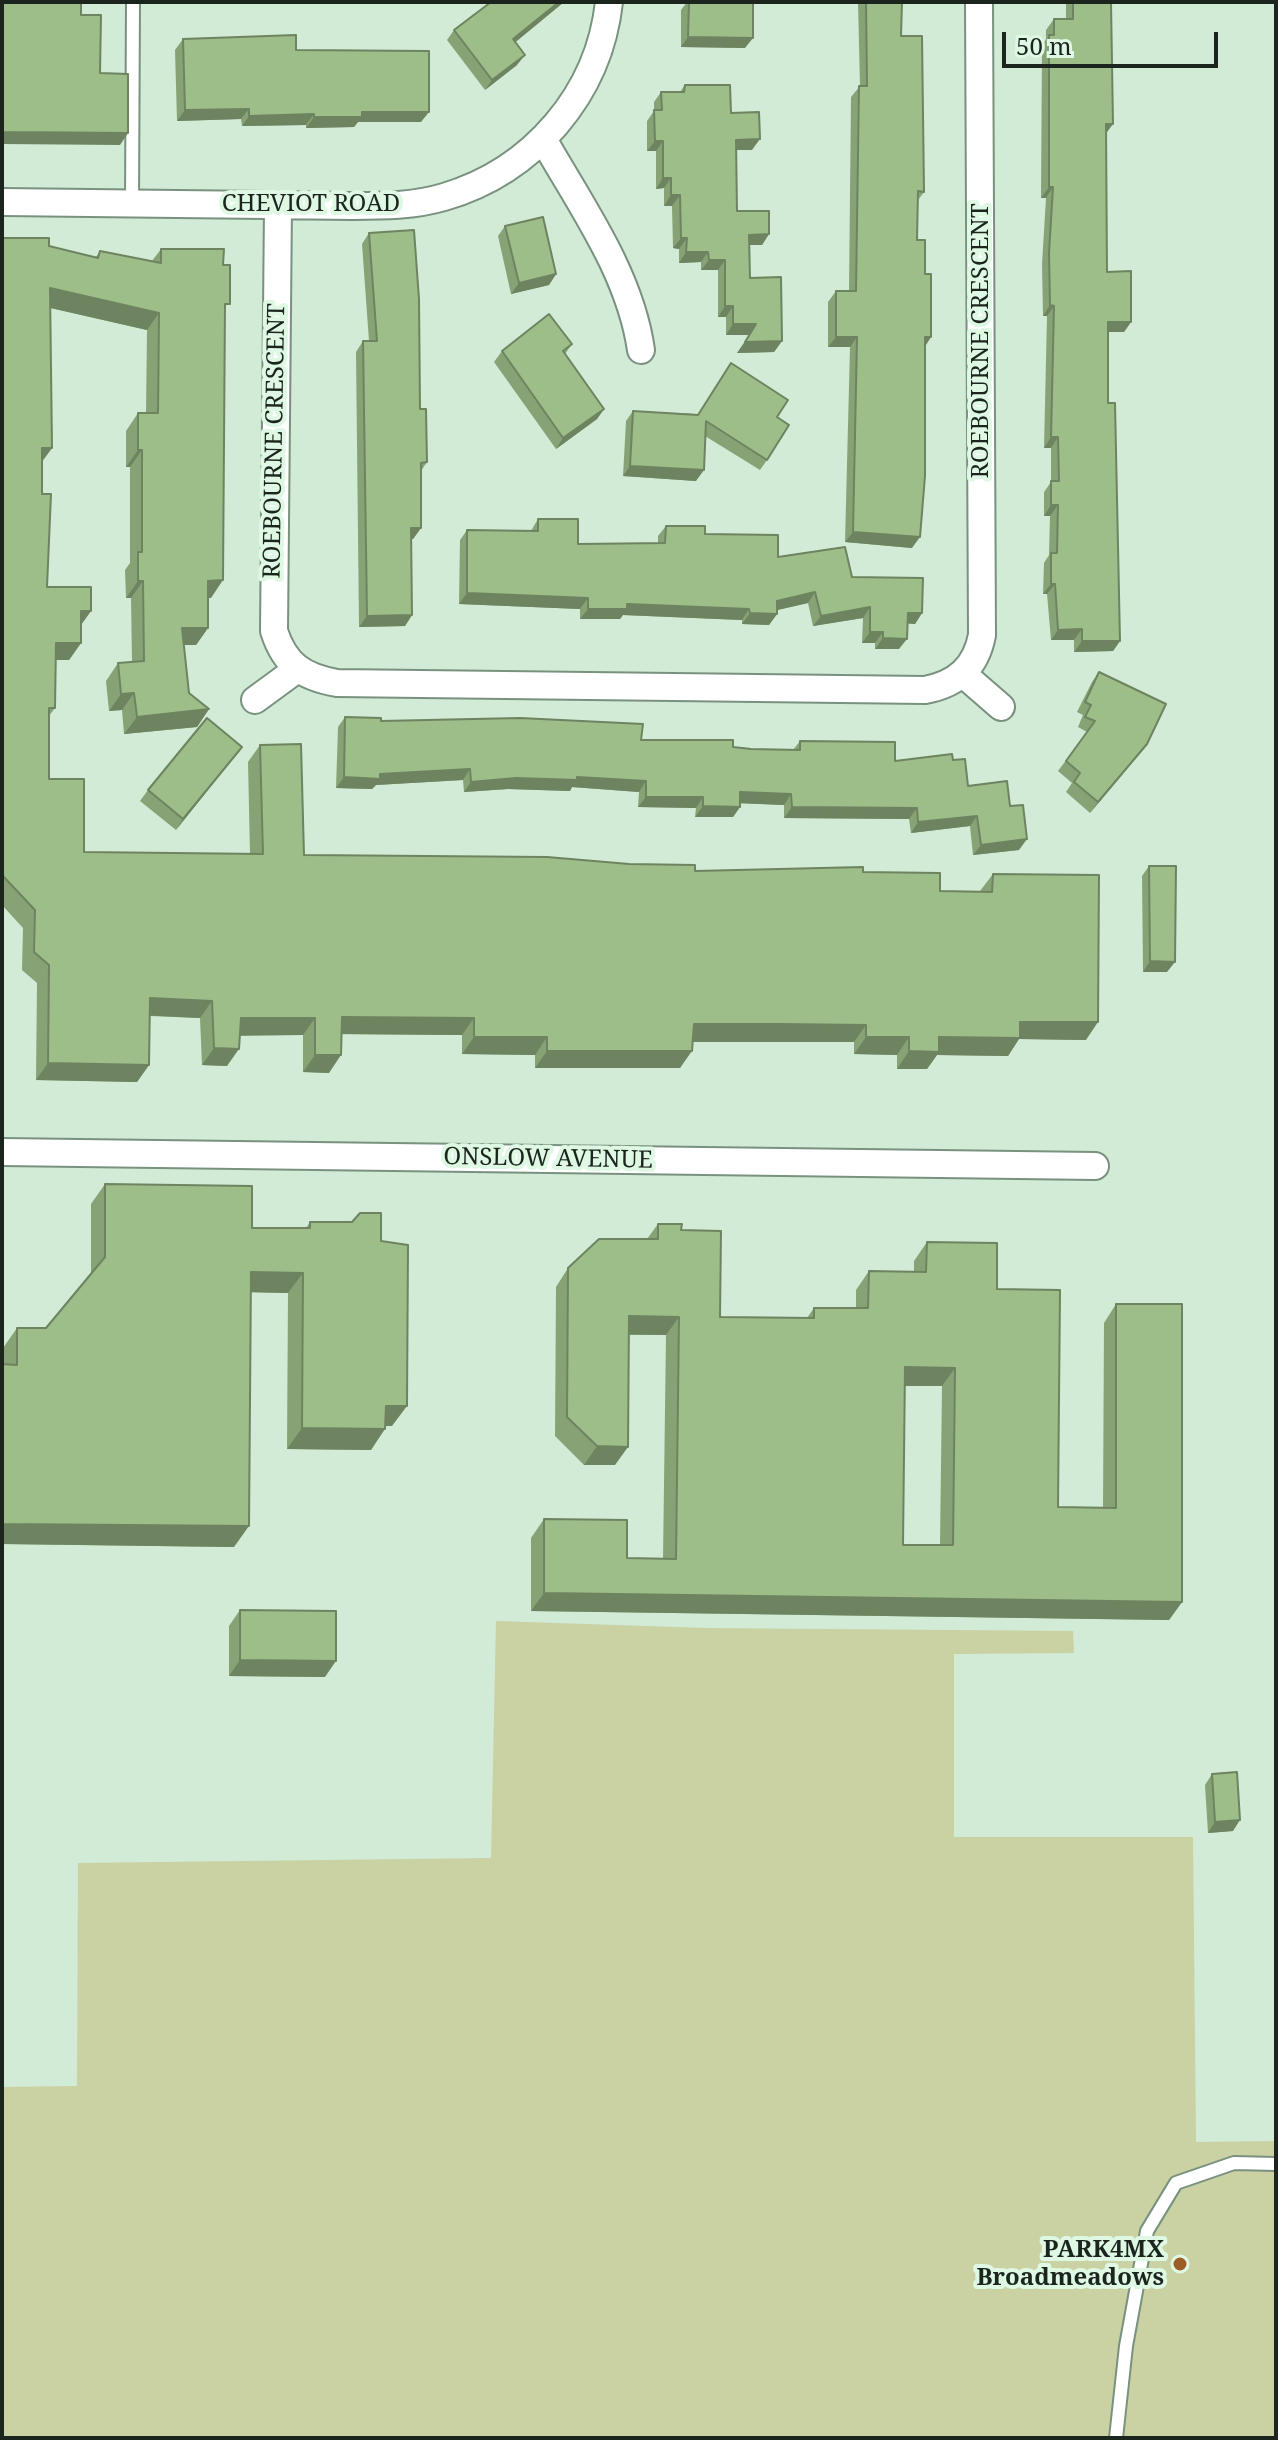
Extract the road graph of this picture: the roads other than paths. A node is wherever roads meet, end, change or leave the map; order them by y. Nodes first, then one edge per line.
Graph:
1 (133, 2) edge
2 (609, 2) edge
3 (979, 2) edge
4 (543, 139) junction
5 (2, 202) edge
6 (132, 203) junction
7 (278, 205) junction
8 (641, 350) dead end
9 (296, 670) junction
10 (963, 674) junction
11 (255, 700) dead end
12 (1001, 707) dead end
13 (2, 1152) edge
14 (1095, 1166) dead end
15 (1276, 2164) edge
16 (1116, 2438) edge

1 - 6 lane
2 - 4 street, CHEVIOT ROAD
3 - 10 street, ROEBOURNE CRESCENT
4 - 7 street, CHEVIOT ROAD
4 - 8 street
5 - 6 street, CHEVIOT ROAD
6 - 7 street, CHEVIOT ROAD
7 - 9 street, ROEBOURNE CRESCENT
9 - 10 street
9 - 11 street
10 - 12 street
13 - 14 street, ONSLOW AVENUE
15 - 16 lane

